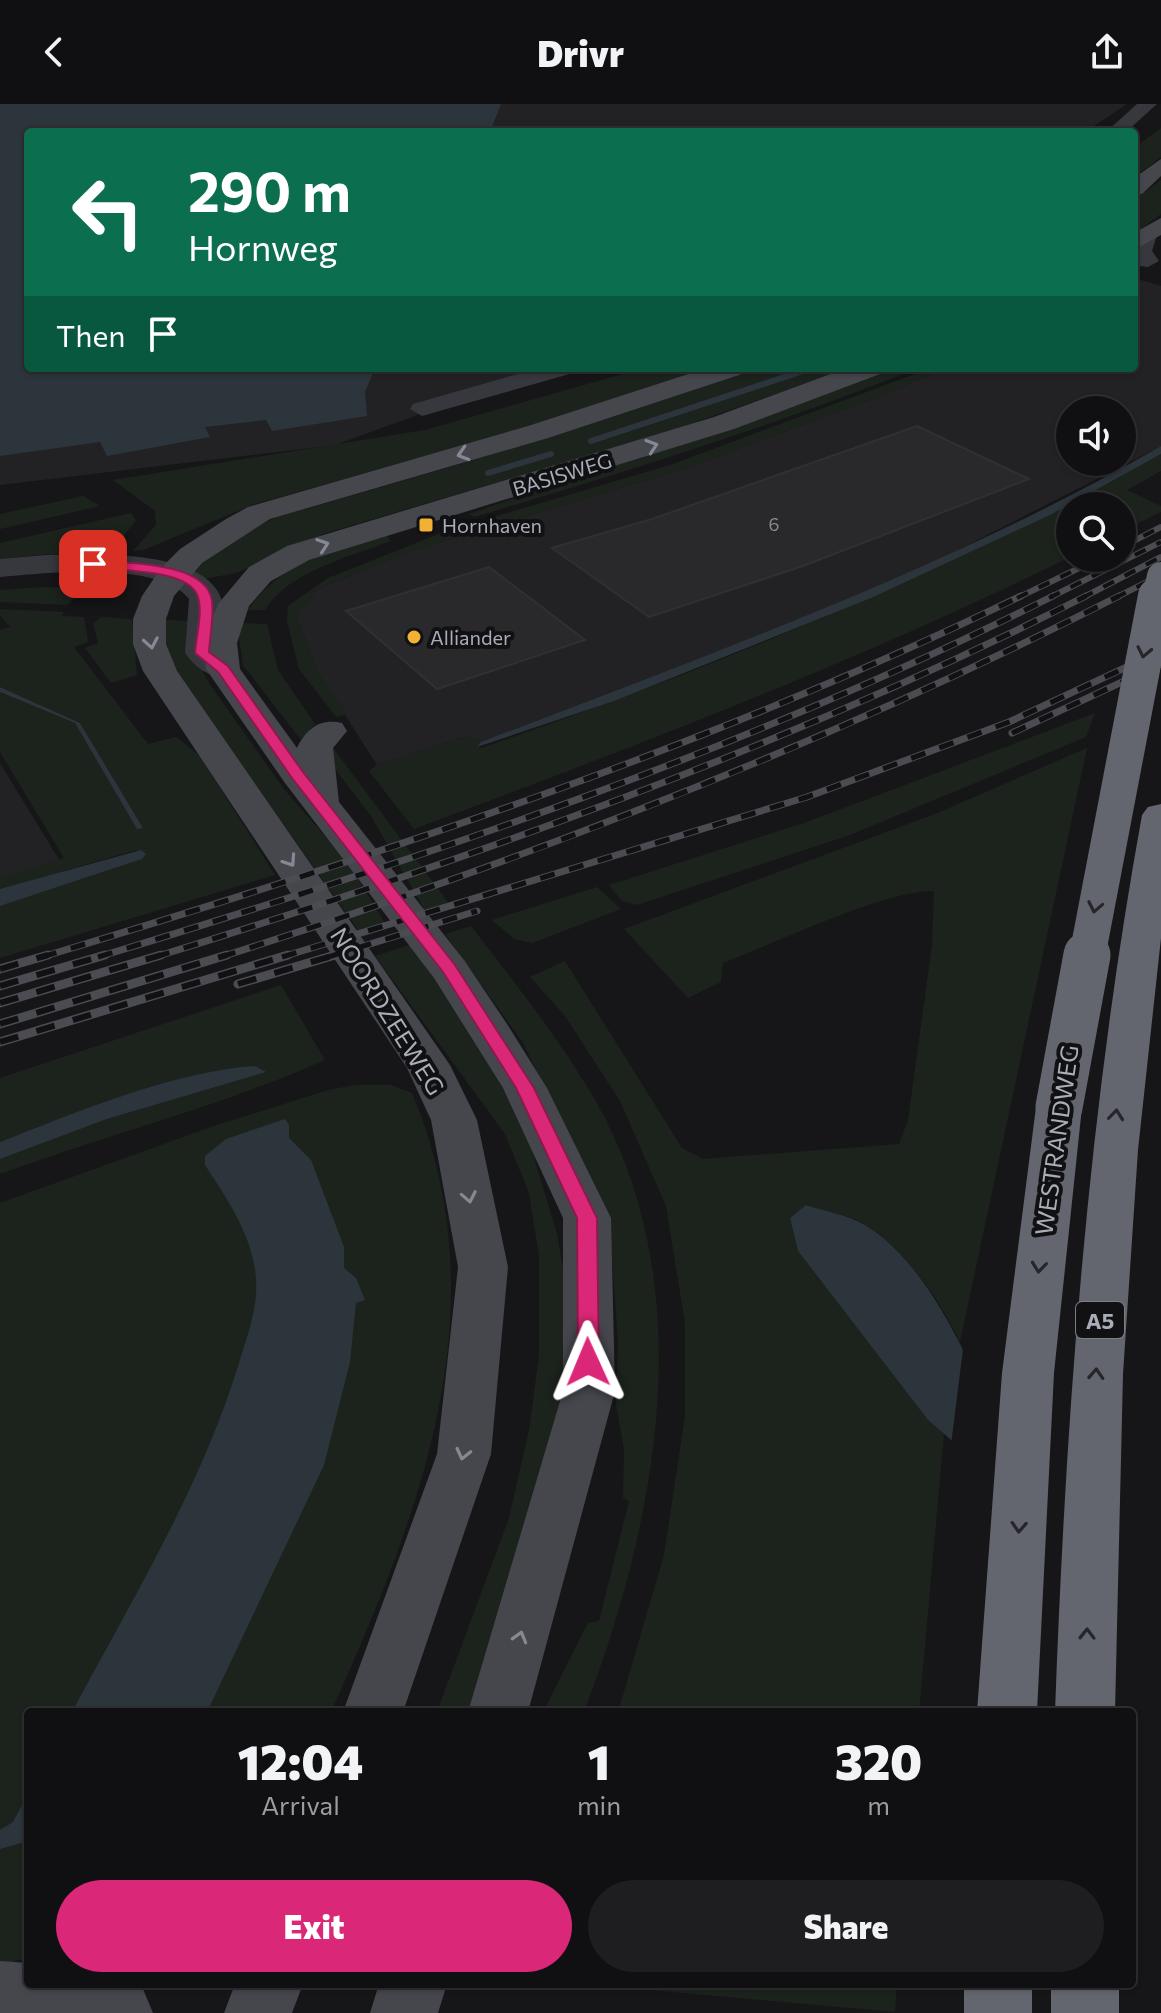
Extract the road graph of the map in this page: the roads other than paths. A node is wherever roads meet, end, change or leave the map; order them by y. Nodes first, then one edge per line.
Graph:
1 (1148, 104) edge
2 (1120, 128) edge
3 (1161, 165) edge
4 (1138, 185) edge
5 (551, 372) edge
6 (721, 372) edge
7 (860, 372) edge
8 (422, 409) dead end
9 (203, 545) junction
10 (123, 566) junction
11 (0, 568) edge
12 (1161, 576) edge
13 (254, 579) junction
14 (178, 581) junction
15 (0, 582) edge
16 (223, 669) junction
17 (329, 731) dead end
18 (320, 803) junction
19 (1161, 815) edge
20 (374, 1708) edge
21 (499, 1708) edge
22 (1007, 1708) edge
23 (1085, 1708) edge
24 (267, 1988) edge
25 (412, 1988) edge
26 (998, 1988) edge
27 (1085, 1988) edge
28 (0, 1995) edge
29 (101, 1999) edge
30 (258, 2013) edge
31 (404, 2013) edge
32 (998, 2013) edge
33 (1085, 2013) edge

1 - 2 street
3 - 4 main road
5 - 8 street
6 -> 9 main road, BASISWEG
13 -> 7 main road, BASISWEG
9 - 10 street
9 - 14 main road, BASISWEG
10 - 11 street
10 - 14 street
12 -> 22 highway, WESTRANDWEG, bridge
13 - 14 street
13 - 16 main road
14 - 15 street
14 - 16 street
14 -> 20 main road, NOORDZEEWEG
16 - 18 main road
17 - 18 main road
21 -> 18 main road
23 -> 19 highway, A5
24 - 30 main road
25 - 31 main road
26 - 32 highway
27 - 33 highway
28 - 29 main road

